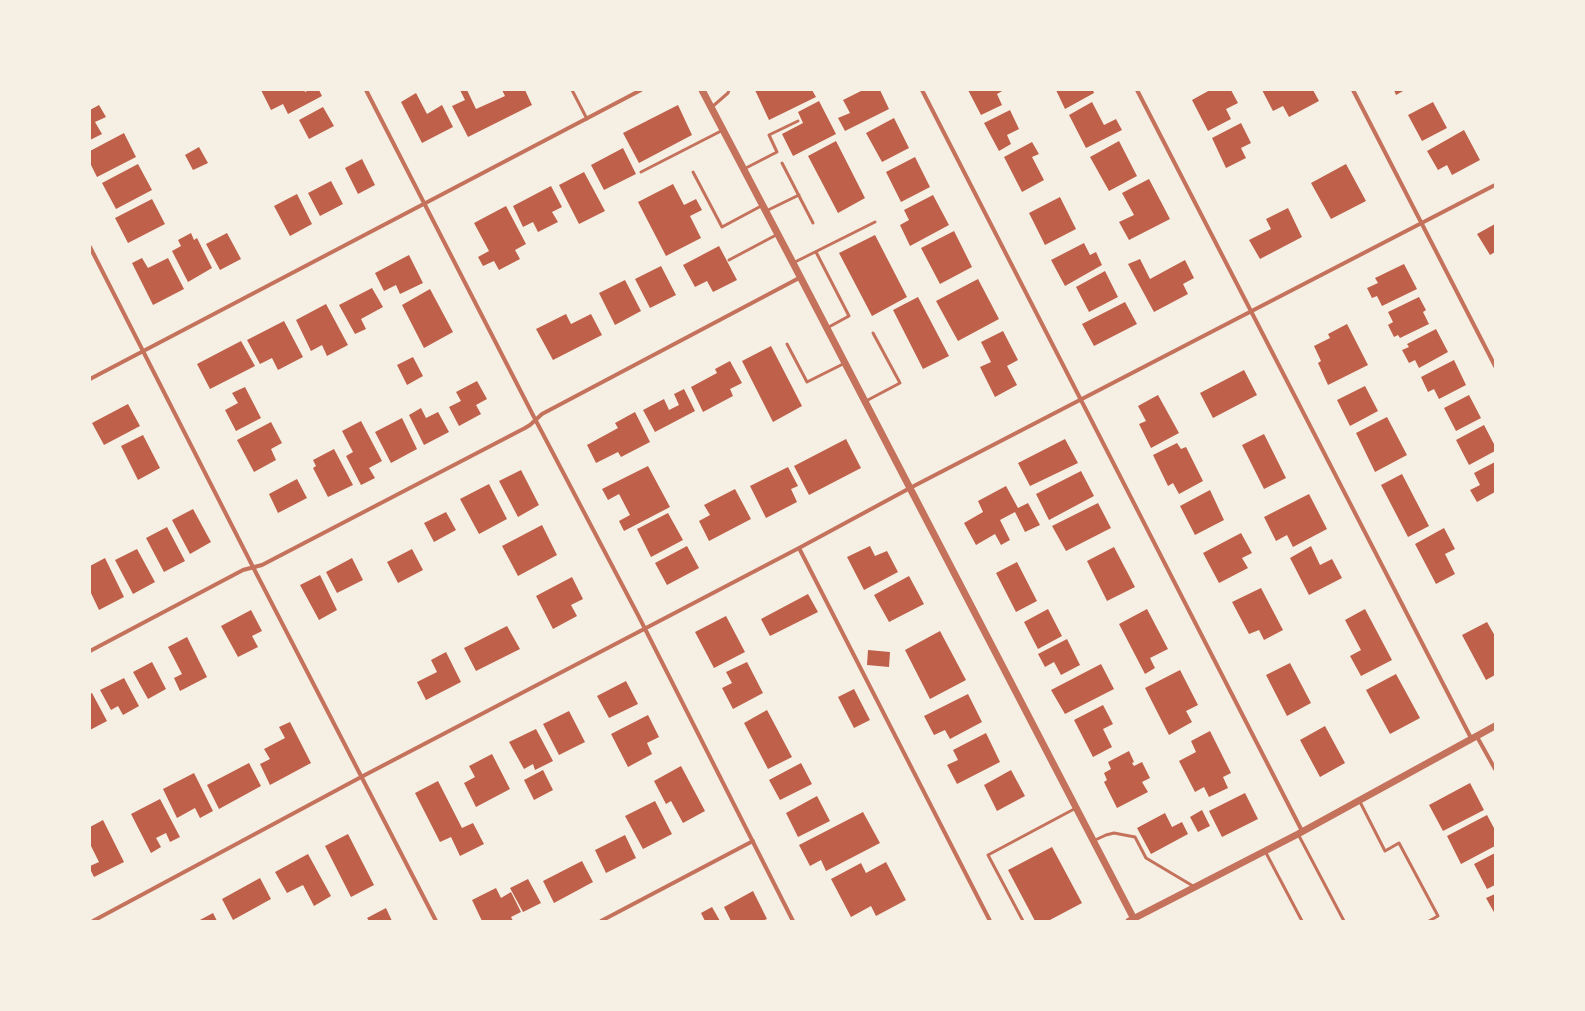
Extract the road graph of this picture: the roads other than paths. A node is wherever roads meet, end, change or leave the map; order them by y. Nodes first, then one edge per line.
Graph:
1 (366, 90) edge
2 (572, 90) edge
3 (641, 90) edge
4 (702, 90) edge
5 (729, 90) edge
6 (922, 90) edge
7 (1137, 90) edge
8 (1352, 90) edge
9 (712, 108) junction
10 (587, 119) junction
11 (798, 121) dead end
12 (723, 130) junction
13 (782, 163) dead end
14 (744, 169) junction
15 (641, 172) dead end
16 (693, 172) dead end
17 (1495, 185) edge
18 (799, 195) junction
19 (424, 205) junction
20 (765, 208) junction
21 (875, 222) dead end
22 (813, 223) dead end
23 (1421, 223) junction
24 (778, 234) junction
25 (90, 246) edge
26 (816, 252) junction
27 (729, 260) dead end
28 (793, 263) junction
29 (800, 277) junction
30 (1251, 312) junction
31 (827, 328) junction
32 (873, 333) dead end
33 (787, 344) dead end
34 (144, 351) junction
35 (845, 363) junction
36 (1495, 366) edge
37 (90, 379) edge
38 (1081, 399) junction
39 (865, 401) junction
40 (535, 419) junction
41 (910, 488) junction
42 (799, 548) junction
43 (253, 567) junction
44 (644, 629) junction
45 (90, 651) edge
46 (1495, 726) edge
47 (1474, 737) junction
48 (1495, 769) edge
49 (363, 776) junction
50 (1359, 800) junction
51 (1076, 808) junction
52 (1300, 832) junction
53 (753, 841) junction
54 (1093, 841) junction
55 (1264, 851) junction
56 (1194, 887) junction
57 (1133, 920) edge
58 (93, 921) edge
59 (436, 921) edge
60 (601, 921) edge
61 (793, 921) edge
62 (990, 921) edge
63 (1023, 921) edge
64 (1302, 921) edge
65 (1344, 921) edge
66 (1430, 921) edge

1 - 19 street
2 - 10 lane
3 - 10 street
4 - 9 street
5 - 9 lane
6 - 38 street
7 - 30 street
8 - 23 street
9 - 12 street
10 - 19 street
11 - 14 lane
12 - 14 street
12 - 15 lane
13 - 18 lane
14 - 20 street
16 - 20 lane
17 - 23 street
18 - 20 lane
18 - 22 lane
19 - 34 street
19 - 40 street
20 - 24 street
21 - 26 lane
23 - 30 street
23 - 36 street
24 - 27 lane
24 - 28 street
25 - 34 street
26 - 28 lane
26 - 31 lane
28 - 29 street
29 - 31 street
29 - 40 street
30 - 38 street
30 - 47 street
31 - 35 street
32 - 39 lane
33 - 35 lane
34 - 37 street
34 - 43 street
35 - 39 street
38 - 41 street
38 - 52 street
39 - 41 street
40 - 43 street
40 - 44 street
41 - 42 street
41 - 51 street
42 - 44 street
42 - 62 street
43 - 45 street
43 - 49 street
44 - 49 street
44 - 53 street
46 - 47 street
47 - 48 street
47 - 50 street
49 - 58 street
49 - 59 street
50 - 52 street
50 - 66 lane
51 - 54 street
51 - 63 lane
52 - 55 street
52 - 65 lane
53 - 60 street
53 - 61 street
54 - 56 lane
54 - 57 street
55 - 56 street
55 - 64 lane
56 - 57 street

